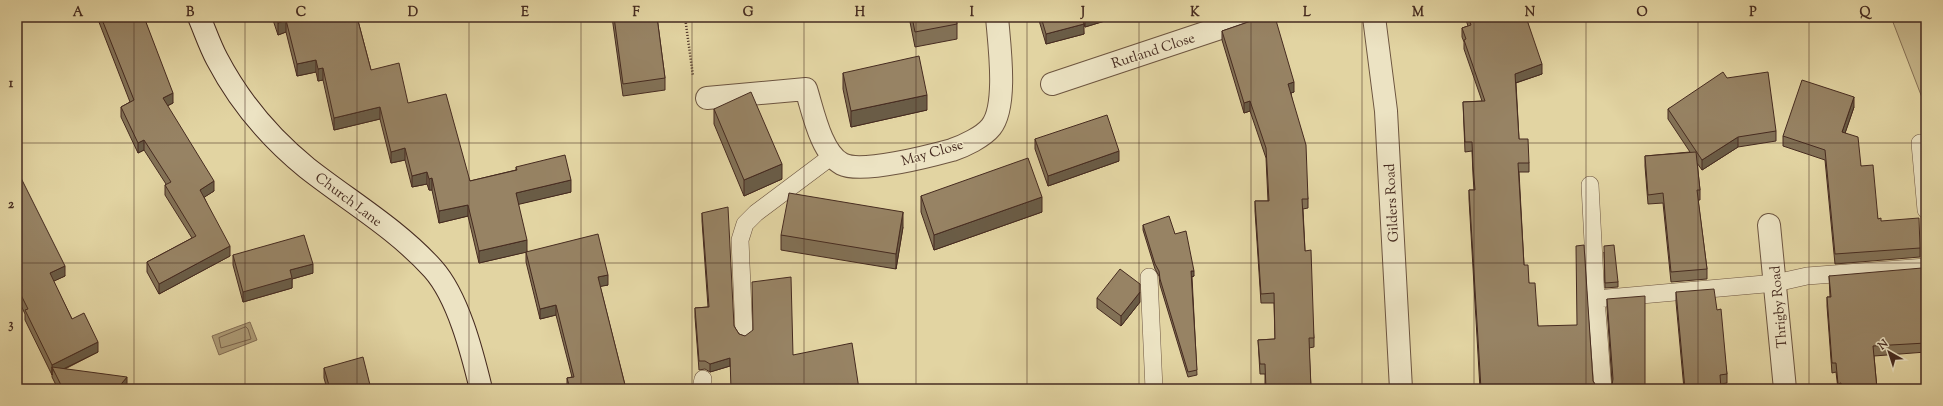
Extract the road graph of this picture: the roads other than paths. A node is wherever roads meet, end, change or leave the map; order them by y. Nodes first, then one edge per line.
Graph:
1 (199, 17) edge
2 (997, 17) edge
3 (1253, 17) edge
4 (1374, 17) edge
5 (1052, 84) dead end
6 (707, 98) road end
7 (1920, 143) dead end
8 (832, 156) junction
9 (1590, 185) dead end
10 (1926, 210) edge
11 (1769, 225) dead end
12 (1926, 267) edge
13 (1149, 277) dead end
14 (1776, 283) junction
15 (1596, 299) junction
16 (744, 334) edge
17 (481, 389) edge
18 (1154, 389) edge
19 (1401, 389) edge
20 (1603, 389) edge
21 (1785, 389) edge

1 - 17 street, Church Lane
2 - 8 street, May Close
3 - 5 street, Rutland Close
4 - 19 street, Gilders Road
6 - 8 street
7 - 10 lane
8 - 16 lane
9 - 15 lane
11 - 14 street, Thrigby Road
12 - 14 lane
13 - 18 lane
14 - 15 lane
14 - 21 street, Thrigby Road
15 - 20 lane

